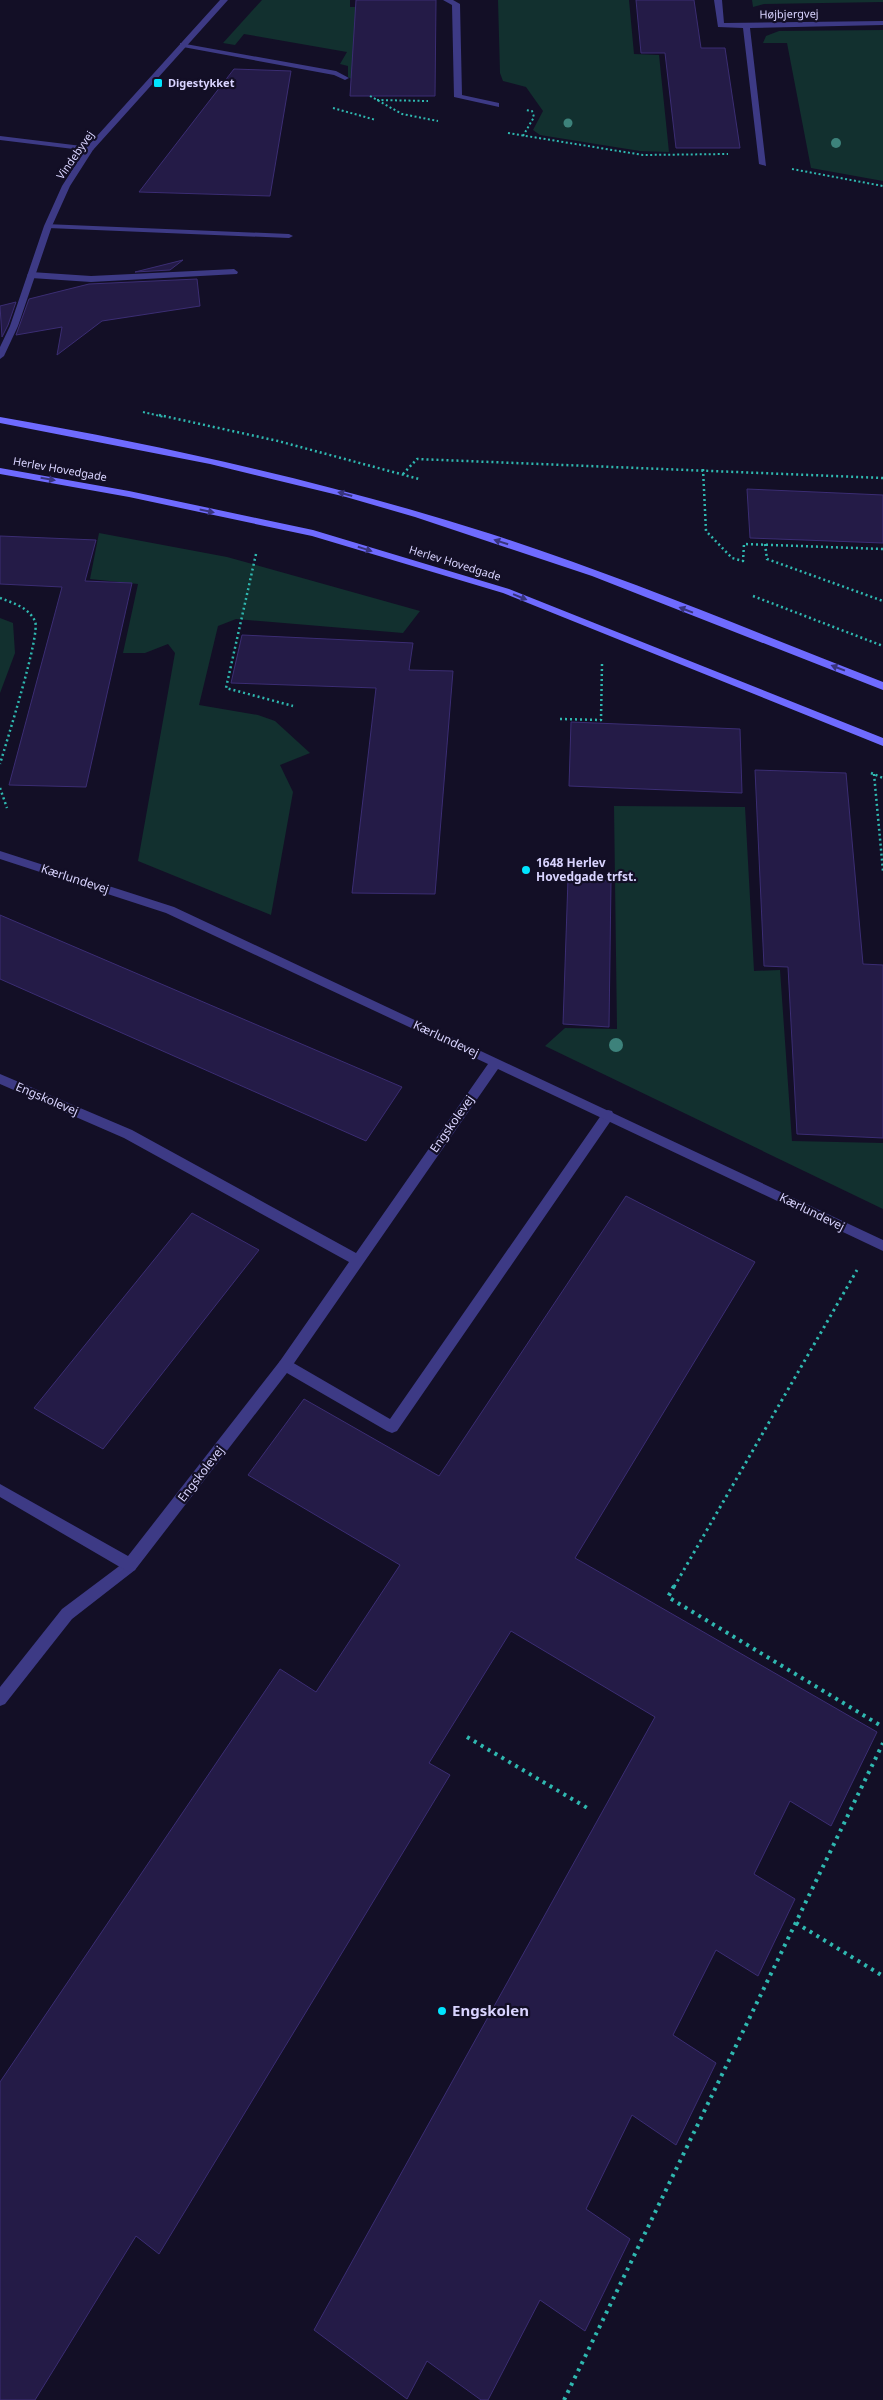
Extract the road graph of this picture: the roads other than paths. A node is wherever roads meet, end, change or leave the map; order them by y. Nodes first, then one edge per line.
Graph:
1 (224, 0) edge
2 (447, 0) edge
3 (718, 0) edge
4 (883, 23) edge
5 (746, 26) junction
6 (183, 45) junction
7 (345, 78) dead end
8 (496, 105) dead end
9 (0, 138) edge
10 (90, 149) junction
11 (763, 164) road end
12 (48, 226) junction
13 (289, 236) dead end
14 (234, 272) dead end
15 (31, 275) junction
16 (0, 356) edge
17 (0, 420) edge
18 (0, 471) edge
19 (883, 686) edge
20 (883, 742) edge
21 (0, 855) edge
22 (496, 1062) junction
23 (0, 1080) edge
24 (608, 1115) junction
25 (878, 1244) edge
26 (357, 1260) junction
27 (285, 1365) junction
28 (0, 1490) edge
29 (130, 1565) junction
30 (0, 1699) edge

1 - 6 street, Vindebyvej
2 - 8 street
3 - 5 street
4 - 5 street, Højbjergvej
5 - 11 street, Højbjergvej
6 - 7 street
6 - 10 street, Vindebyvej
9 - 10 street
10 - 12 street, Vindebyvej
12 - 13 street
12 - 15 street, Vindebyvej
14 - 15 street
15 - 16 street, Vindebyvej
19 -> 17 main road
18 -> 20 main road, Herlev Hovedgade
21 - 22 street, Kærlundevej
22 - 24 street, Kærlundevej
22 - 26 street, Engskolevej
23 - 26 street, Engskolevej
24 - 25 street, Kærlundevej
24 - 27 street
26 - 27 street, Engskolevej
27 - 29 street, Engskolevej
28 - 29 street
29 - 30 street, Engskolevej

